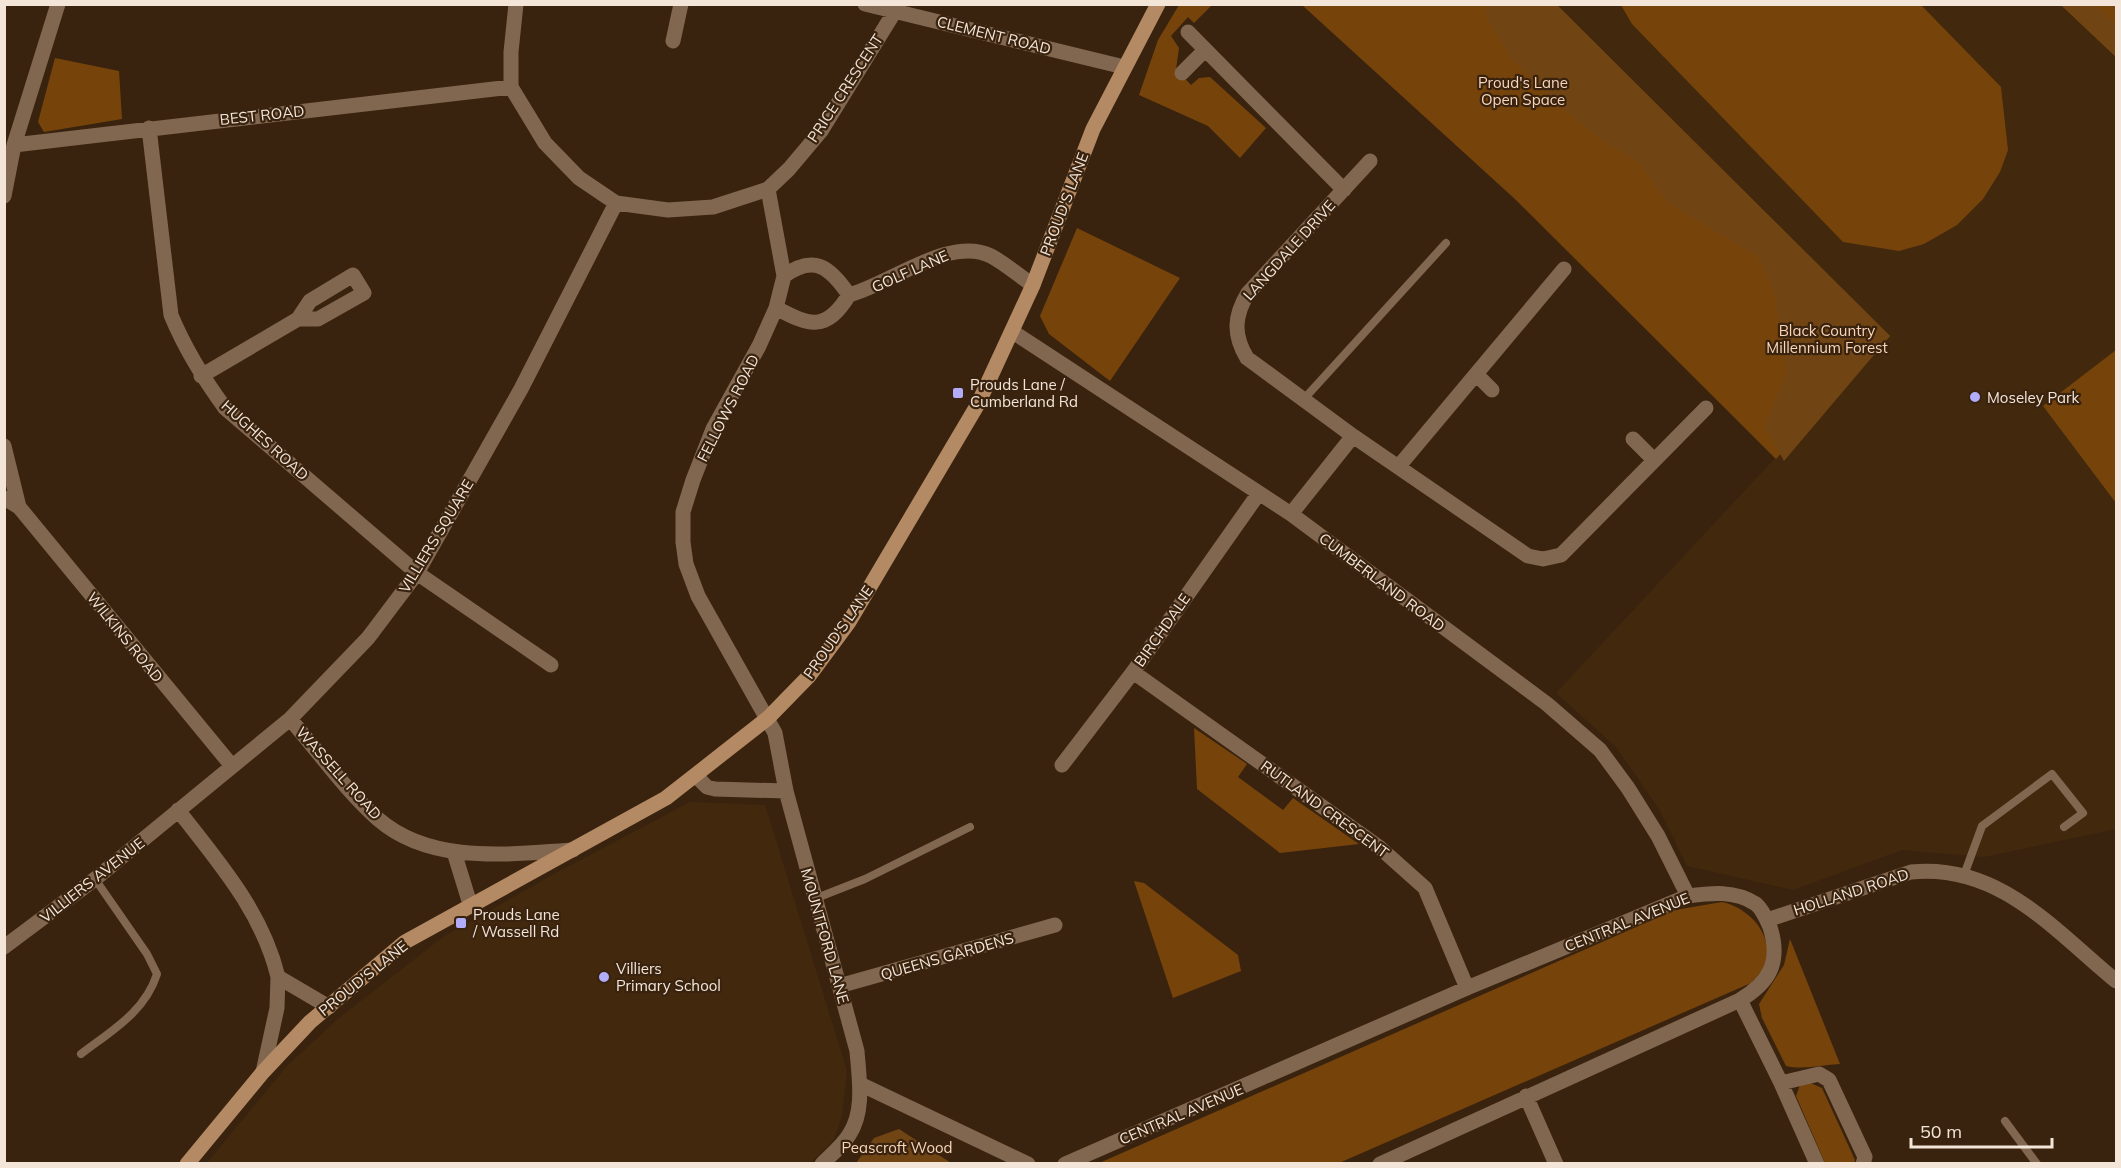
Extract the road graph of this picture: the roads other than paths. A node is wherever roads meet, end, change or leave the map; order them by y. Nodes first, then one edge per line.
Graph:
1 (58, 4) edge
2 (516, 4) edge
3 (681, 4) edge
4 (865, 4) edge
5 (1158, 4) edge
6 (895, 10) junction
7 (1188, 32) dead end
8 (673, 41) dead end
9 (1205, 50) junction
10 (1124, 67) junction
11 (1182, 73) dead end
12 (512, 87) junction
13 (149, 128) junction
14 (14, 145) junction
15 (1370, 161) dead end
16 (768, 189) junction
17 (1344, 190) junction
18 (4, 196) edge
19 (616, 203) junction
20 (1446, 243) dead end
21 (1564, 269) dead end
22 (783, 276) junction
23 (1033, 285) junction
24 (849, 295) junction
25 (776, 308) junction
26 (298, 319) dead end
27 (1013, 332) junction
28 (1476, 374) junction
29 (201, 376) junction
30 (1492, 390) dead end
31 (1303, 400) junction
32 (1706, 408) dead end
33 (1353, 436) junction
34 (1633, 440) dead end
35 (4, 446) edge
36 (1653, 459) junction
37 (1399, 466) junction
38 (1259, 493) junction
39 (4, 498) edge
40 (19, 507) junction
41 (1291, 514) junction
42 (417, 573) junction
43 (551, 664) dead end
44 (1133, 672) junction
45 (768, 718) junction
46 (290, 719) junction
47 (1062, 765) dead end
48 (232, 766) junction
49 (696, 776) junction
50 (786, 791) junction
51 (178, 810) junction
52 (970, 827) dead end
53 (2064, 827) dead end
54 (573, 850) junction
55 (454, 852) junction
56 (1965, 875) junction
57 (95, 879) junction
58 (1688, 896) junction
59 (814, 900) junction
60 (470, 904) junction
61 (1767, 920) junction
62 (1055, 925) dead end
63 (4, 947) edge
64 (278, 977) junction
65 (2116, 981) edge
66 (839, 986) junction
67 (1467, 988) junction
68 (1740, 1000) junction
69 (329, 1007) junction
70 (81, 1054) dead end
71 (263, 1072) junction
72 (1781, 1083) junction
73 (860, 1084) junction
74 (1526, 1096) junction
75 (2005, 1121) dead end
76 (186, 1164) edge
77 (822, 1164) edge
78 (1028, 1164) edge
79 (1065, 1164) edge
80 (1380, 1164) edge
81 (1556, 1164) edge
82 (1817, 1164) edge
83 (1863, 1164) edge
84 (2037, 1164) edge

1 - 14 street
2 - 12 street, PRICE CRESCENT
3 - 8 street
4 - 6 street, CLEMENT ROAD
5 - 10 street, PROUD'S LANE
6 - 10 street, CLEMENT ROAD
6 - 16 street, PRICE CRESCENT
7 - 9 street, LANGDALE DRIVE
9 - 11 street
9 - 17 street, LANGDALE DRIVE
10 - 23 street, PROUD'S LANE
12 - 13 street, BEST ROAD
12 - 19 street, PRICE CRESCENT
13 - 14 street, BEST ROAD
13 - 29 street, HUGHES ROAD
14 - 18 street
15 - 17 street, LANGDALE DRIVE
16 - 19 street, PRICE CRESCENT
16 - 22 street, FELLOWS ROAD
17 - 31 street, LANGDALE DRIVE
19 - 42 street, VILLIERS SQUARE
20 - 31 lane
21 - 28 street
22 - 24 street
22 - 25 street, FELLOWS ROAD
23 - 24 street, GOLF LANE
23 - 27 street, PROUD'S LANE
24 - 25 street, GOLF LANE
25 - 45 street, FELLOWS ROAD
26 - 29 street
27 - 38 street, CUMBERLAND ROAD
27 - 45 street, PROUD'S LANE
28 - 30 street
28 - 37 street
29 - 42 street, HUGHES ROAD
31 - 33 street, LANGDALE DRIVE
32 - 36 street, LANGDALE DRIVE
33 - 37 street, LANGDALE DRIVE
33 - 41 street
34 - 36 street
35 - 40 street
36 - 37 street, LANGDALE DRIVE
38 - 41 street, CUMBERLAND ROAD
38 - 44 street, BIRCHDALE
39 - 40 street
40 - 48 street, WILKINS ROAD
41 - 58 street, CUMBERLAND ROAD
42 - 43 street, HUGHES ROAD
42 - 46 street, VILLIERS SQUARE
44 - 47 street, BIRCHDALE
44 - 67 street, RUTLAND CRESCENT
45 - 49 street, PROUD'S LANE
45 - 50 street, FELLOWS ROAD
46 - 48 street, VILLIERS SQUARE
46 - 55 street, WASSELL ROAD
48 - 51 street, VILLIERS SQUARE
49 - 50 street
49 - 54 street, PROUD'S LANE
50 - 59 street, MOUNTFORD LANE
51 - 57 street, VILLIERS AVENUE
51 - 64 street
52 - 59 lane
53 - 56 lane
54 - 55 street, WASSELL ROAD
54 - 60 street, PROUD'S LANE
55 - 60 street
56 - 61 street, HOLLAND ROAD
56 - 65 street, HOLLAND ROAD
57 - 63 street, VILLIERS AVENUE
57 - 70 lane
58 - 61 street, CENTRAL AVENUE
58 - 67 street, CENTRAL AVENUE
59 - 66 street, MOUNTFORD LANE
60 - 69 street, PROUD'S LANE
61 - 68 street
62 - 66 street, QUEENS GARDENS
64 - 69 street
64 - 71 street
66 - 73 street, MOUNTFORD LANE
67 - 79 street, CENTRAL AVENUE
68 - 72 street
68 - 74 street
69 - 71 street, PROUD'S LANE
71 - 76 street, PROUD'S LANE
72 - 82 street
72 - 83 street
73 - 77 street, MOUNTFORD LANE
73 - 78 street
74 - 80 street
74 - 81 street
75 - 84 lane

